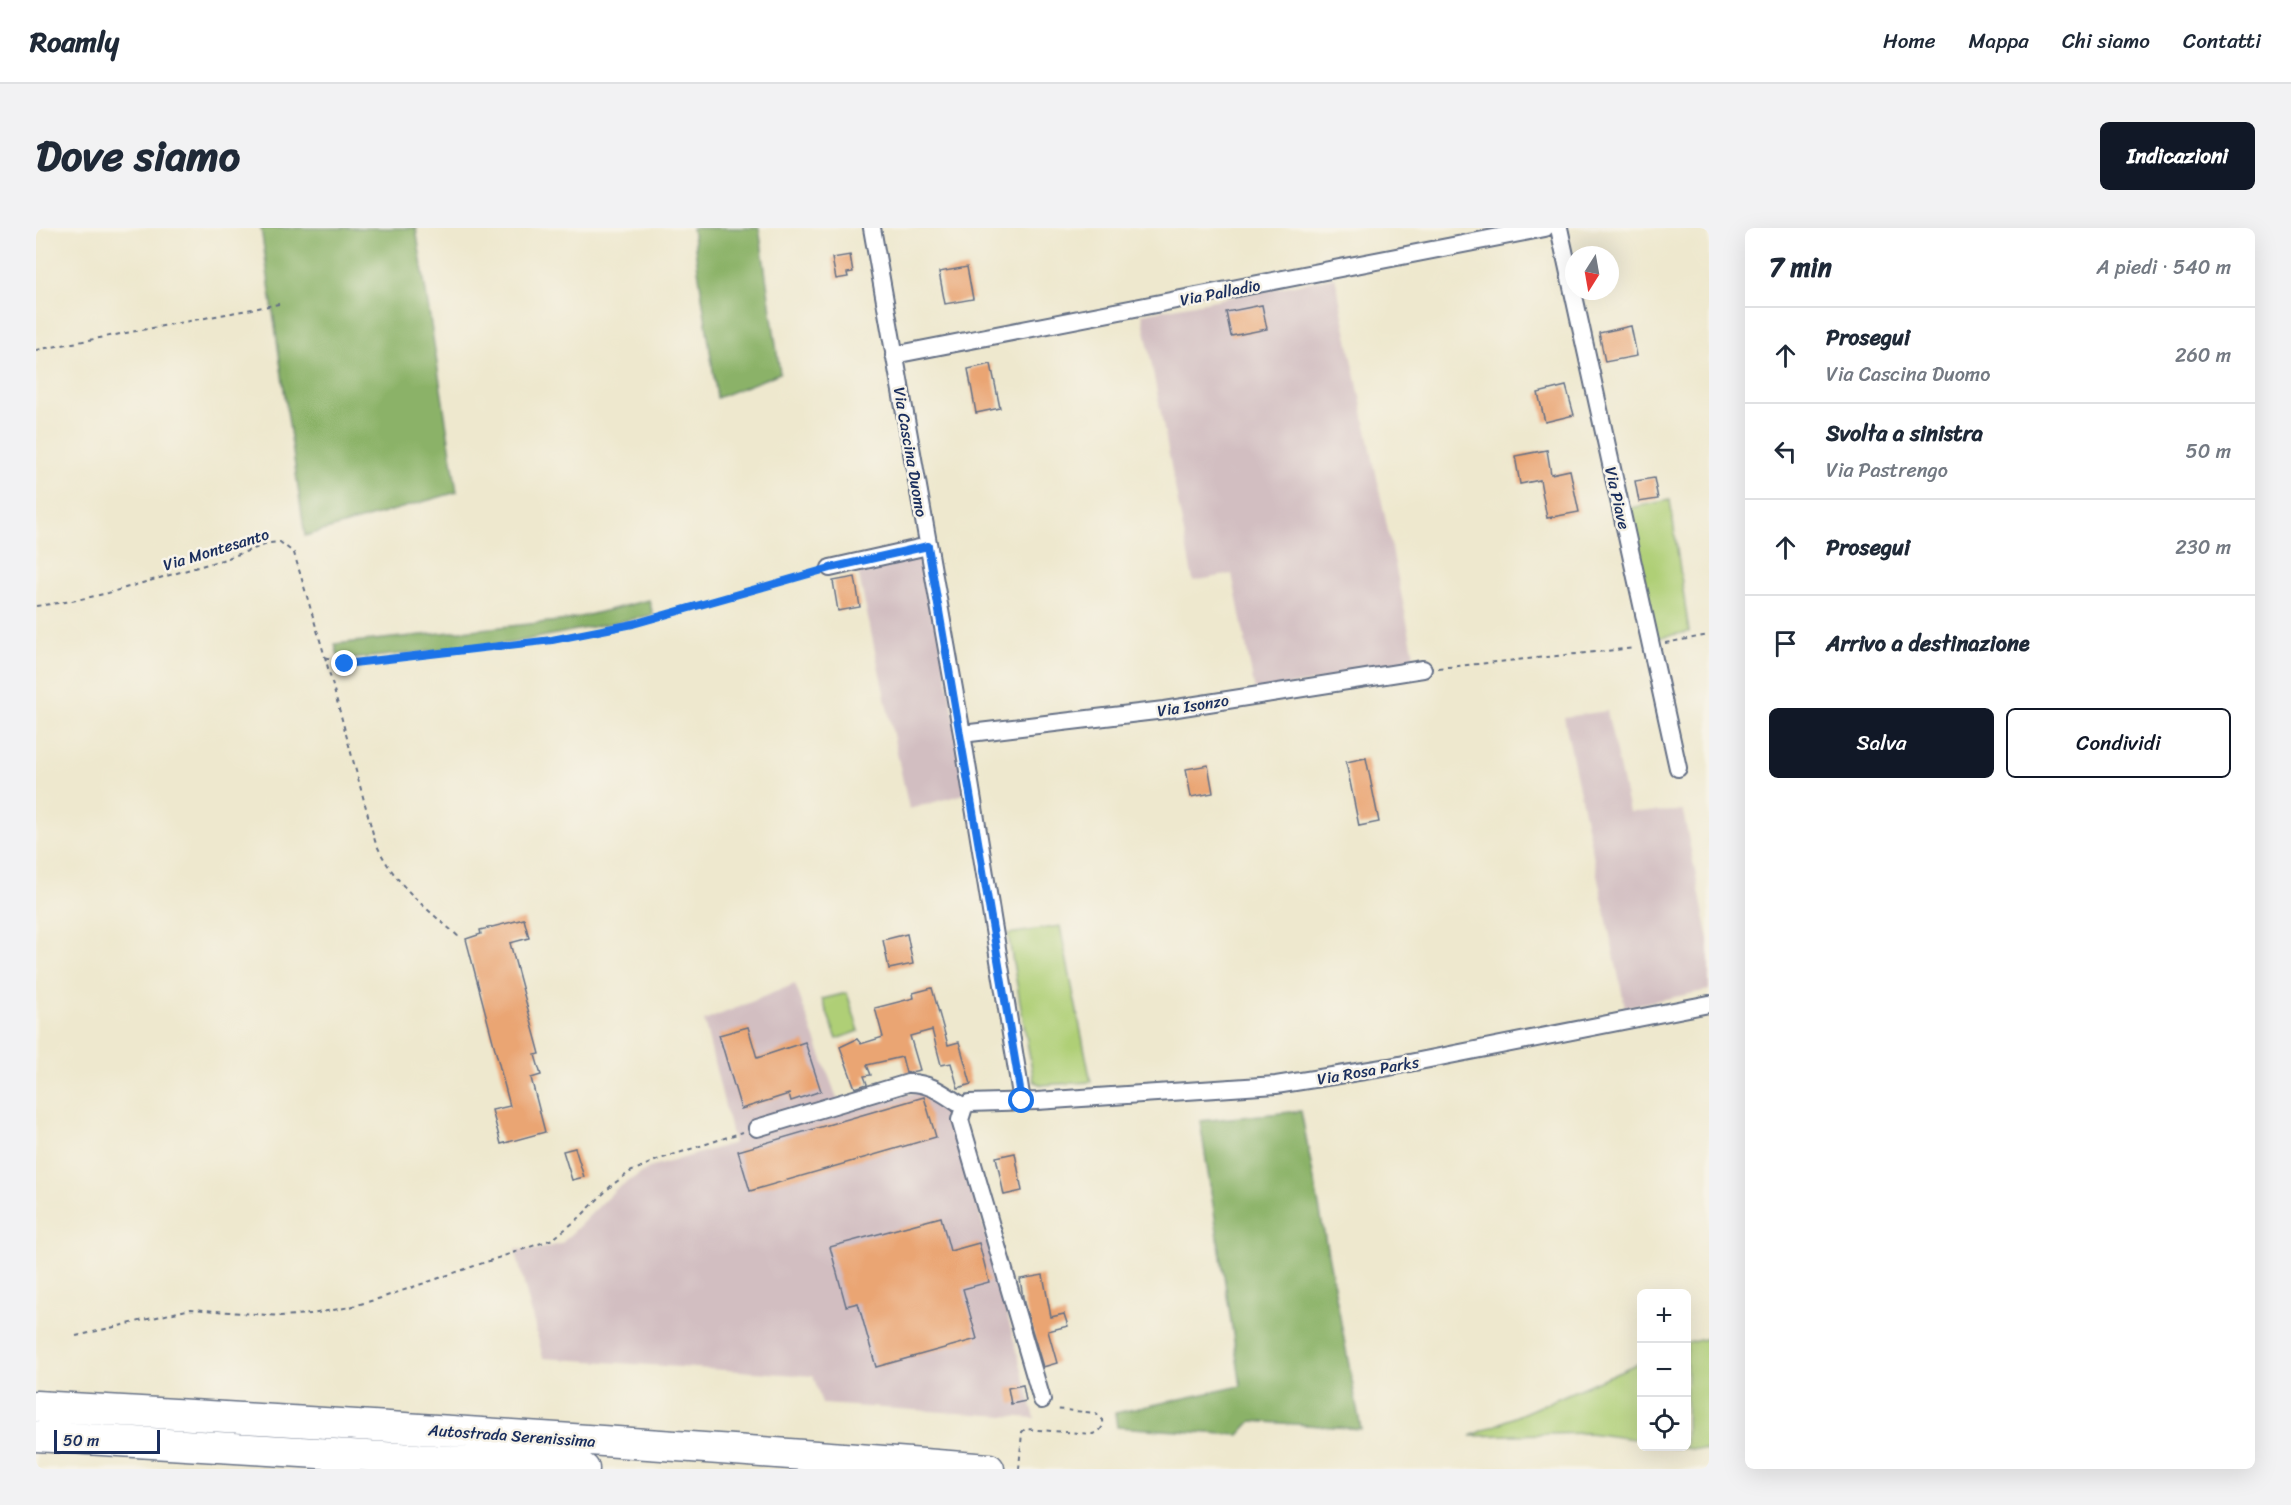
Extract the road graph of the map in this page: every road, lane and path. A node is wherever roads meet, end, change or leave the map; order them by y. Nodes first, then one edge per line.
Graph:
1 (872, 228) edge
2 (1545, 228) edge
3 (1559, 228) edge
4 (279, 304) dead end
5 (36, 350) edge
6 (894, 355) junction
7 (928, 546) junction
8 (830, 568) joint
9 (36, 606) edge
10 (1709, 635) edge
11 (1651, 646) junction
12 (325, 657) junction
13 (1423, 669) joint
14 (962, 734) junction
15 (1678, 768) dead end
16 (459, 936) dead end
17 (1709, 1004) edge
18 (1022, 1101) junction
19 (964, 1107) junction
20 (757, 1128) joint
21 (76, 1336) dead end
22 (1049, 1404) joint
23 (36, 1406) edge
24 (36, 1436) edge
25 (584, 1469) edge
26 (988, 1469) edge
27 (1019, 1469) edge

1 - 6 street, Via Cascina Duomo
2 - 6 street, Via Palladio
3 - 11 street, Via Piave
4 - 5 path
6 - 7 street, Via Cascina Duomo
7 - 8 street
7 - 14 street, Via Cascina Duomo
8 - 12 path
9 - 12 path, Via Montesanto
10 - 11 path
11 - 13 path
11 - 15 street, Via Piave
12 - 16 path, Via Montesanto
13 - 14 street, Via Isonzo
14 - 18 street, Via Cascina Duomo
17 - 18 street, Via Rosa Parks
18 - 19 street, Via Rosa Parks
19 - 20 street
19 - 22 street
20 - 21 path
22 - 27 path
23 - 26 highway, Autostrada Serenissima
24 - 25 highway, Autostrada Serenissima

